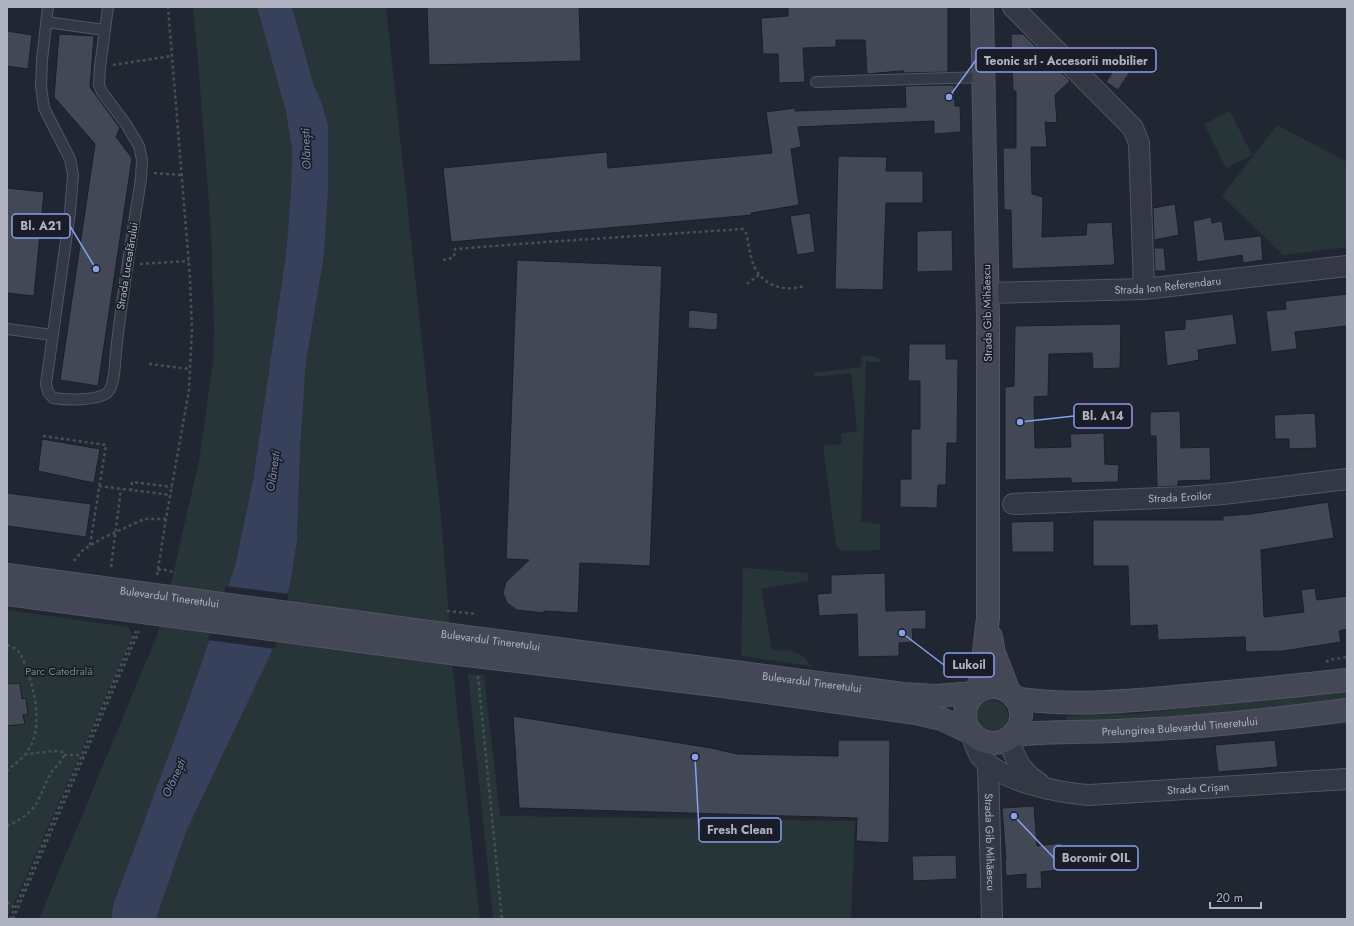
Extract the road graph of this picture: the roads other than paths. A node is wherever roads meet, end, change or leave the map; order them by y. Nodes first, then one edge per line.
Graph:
1 (48, 7) edge
2 (108, 7) edge
3 (982, 7) edge
4 (1013, 7) edge
5 (47, 22) junction
6 (104, 30) junction
7 (984, 77) junction
8 (816, 82) dead end
9 (1347, 266) edge
10 (1144, 289) junction
11 (988, 293) junction
12 (7, 329) edge
13 (53, 335) junction
14 (1347, 479) edge
15 (1013, 504) dead end
16 (7, 575) edge
17 (7, 594) edge
18 (148, 604) junction
19 (988, 618) junction
20 (459, 645) junction
21 (1347, 680) edge
22 (977, 692) junction
23 (1012, 695) junction
24 (1347, 710) edge
25 (971, 733) junction
26 (1011, 737) junction
27 (988, 764) junction
28 (1347, 779) edge
29 (1050, 788) junction
30 (992, 919) edge

1 - 5 lane, Strada Luceafărului
2 - 6 lane, Strada Luceafărului
3 - 7 main road, Strada Gib Mihăescu
4 - 10 street
5 - 6 lane
5 - 13 lane, Strada Luceafărului
6 - 13 lane, Strada Luceafărului
7 - 8 lane
7 - 11 main road, Strada Gib Mihăescu
9 - 10 street, Strada Ion Referendaru
10 - 11 street, Strada Ion Referendaru
11 - 19 main road, Strada Gib Mihăescu
12 - 13 lane
14 - 15 street, Strada Eroilor
16 - 18 main road, Bulevardul Tineretului
17 - 18 main road, Bulevardul Tineretului
18 - 20 main road, Bulevardul Tineretului
19 - 22 main road, Strada Gib Mihăescu
19 - 23 main road, Strada Gib Mihăescu
20 - 22 main road, Bulevardul Tineretului
20 - 25 main road, Bulevardul Tineretului
21 - 23 main road
22 - 23 main road, Bulevardul Tineretului
22 - 25 main road
23 - 26 main road
24 - 26 main road, Prelungirea Bulevardul Tineretului
25 - 26 main road, Bulevardul Tineretului
25 - 27 street, Strada Crișan
26 - 29 street, Strada Crișan
27 - 29 street, Strada Crișan
27 - 30 street, Strada Gib Mihăescu
28 - 29 street, Strada Crișan

